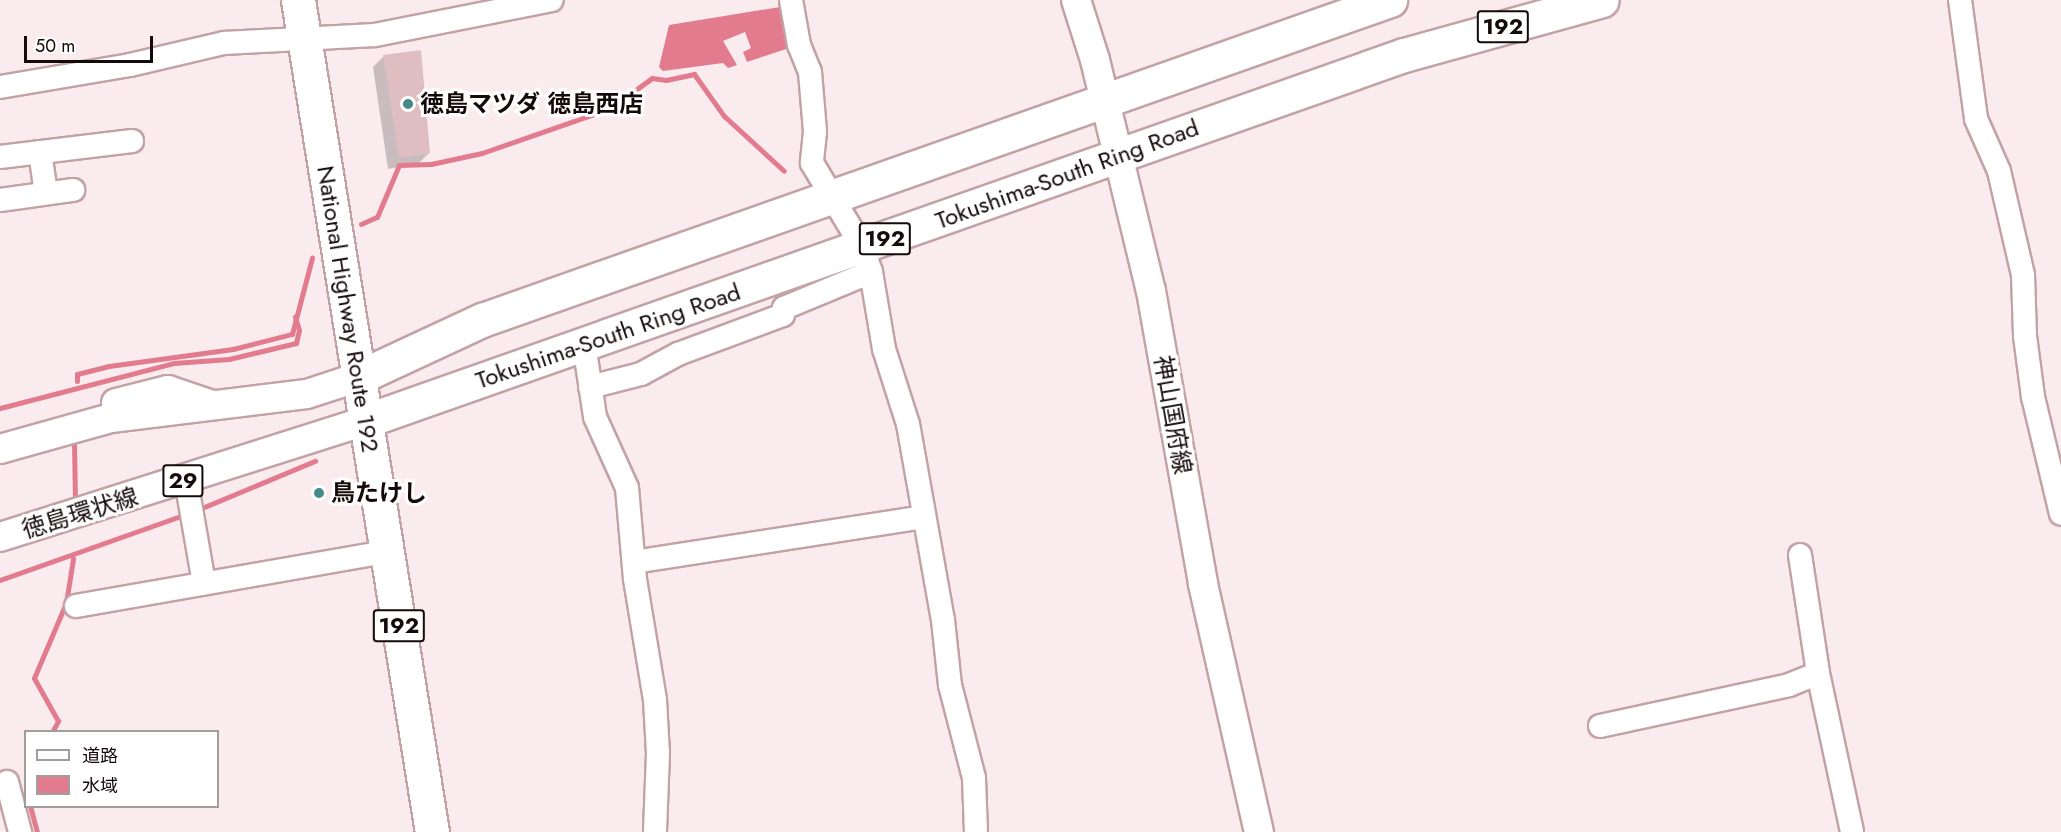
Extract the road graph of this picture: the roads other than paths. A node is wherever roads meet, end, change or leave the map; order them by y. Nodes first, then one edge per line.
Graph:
1 (298, 0) edge
2 (552, 0) edge
3 (791, 0) edge
4 (1076, 0) edge
5 (1390, 0) edge
6 (1602, 0) edge
7 (1960, 0) edge
8 (304, 41) junction
9 (0, 87) edge
10 (1105, 102) junction
11 (132, 141) dead end
12 (40, 152) junction
13 (1118, 156) junction
14 (0, 157) edge
15 (74, 189) dead end
16 (46, 193) junction
17 (829, 196) junction
18 (0, 200) edge
19 (867, 260) junction
20 (584, 344) junction
21 (359, 377) junction
22 (590, 387) junction
23 (218, 407) junction
24 (365, 421) junction
25 (0, 432) edge
26 (0, 449) edge
27 (186, 480) junction
28 (2061, 514) edge
29 (924, 517) junction
30 (0, 537) edge
31 (387, 552) junction
32 (1800, 555) dead end
33 (0, 557) edge
34 (634, 562) junction
35 (204, 583) junction
36 (76, 606) dead end
37 (1818, 673) junction
38 (1600, 726) dead end
39 (7, 782) dead end
40 (20, 832) edge
41 (432, 832) edge
42 (655, 832) edge
43 (976, 832) edge
44 (1259, 832) edge
45 (1852, 832) edge

1 - 8 highway, National Highway Route 192 / 192
2 - 8 street
3 - 17 street
4 - 10 main road, 神山国府線
5 - 10 highway, 192
6 - 13 highway, Tokushima-South Ring Road / 192
7 - 28 street
8 - 9 street
8 - 21 highway, National Highway Route 192 / 192
10 - 13 main road, 神山国府線
10 - 17 highway, 192
11 - 12 street
12 - 14 street
12 - 16 street
13 - 19 highway, Tokushima-South Ring Road / 192
13 - 44 main road, 神山国府線
15 - 16 street
16 - 18 street
17 - 19 street
17 - 21 highway, 192
19 - 20 highway, Tokushima-South Ring Road / 192
19 - 22 street
19 - 29 street
20 - 22 street
20 - 24 highway, Tokushima-South Ring Road / 192
21 - 23 main road
21 - 24 highway, National Highway Route 192 / 192
22 - 34 street
23 - 25 main road
23 - 26 main road
24 - 27 main road, 徳島環状線 / 29
24 - 31 highway, National Highway Route 192 / 192
27 - 30 main road, 徳島環状線 / 29
27 - 33 main road
27 - 35 street
29 - 34 street
29 - 43 street
31 - 35 street
31 - 41 highway, National Highway Route 192 / 192
32 - 37 street
34 - 42 street
35 - 36 street
37 - 38 street
37 - 45 street
39 - 40 street

